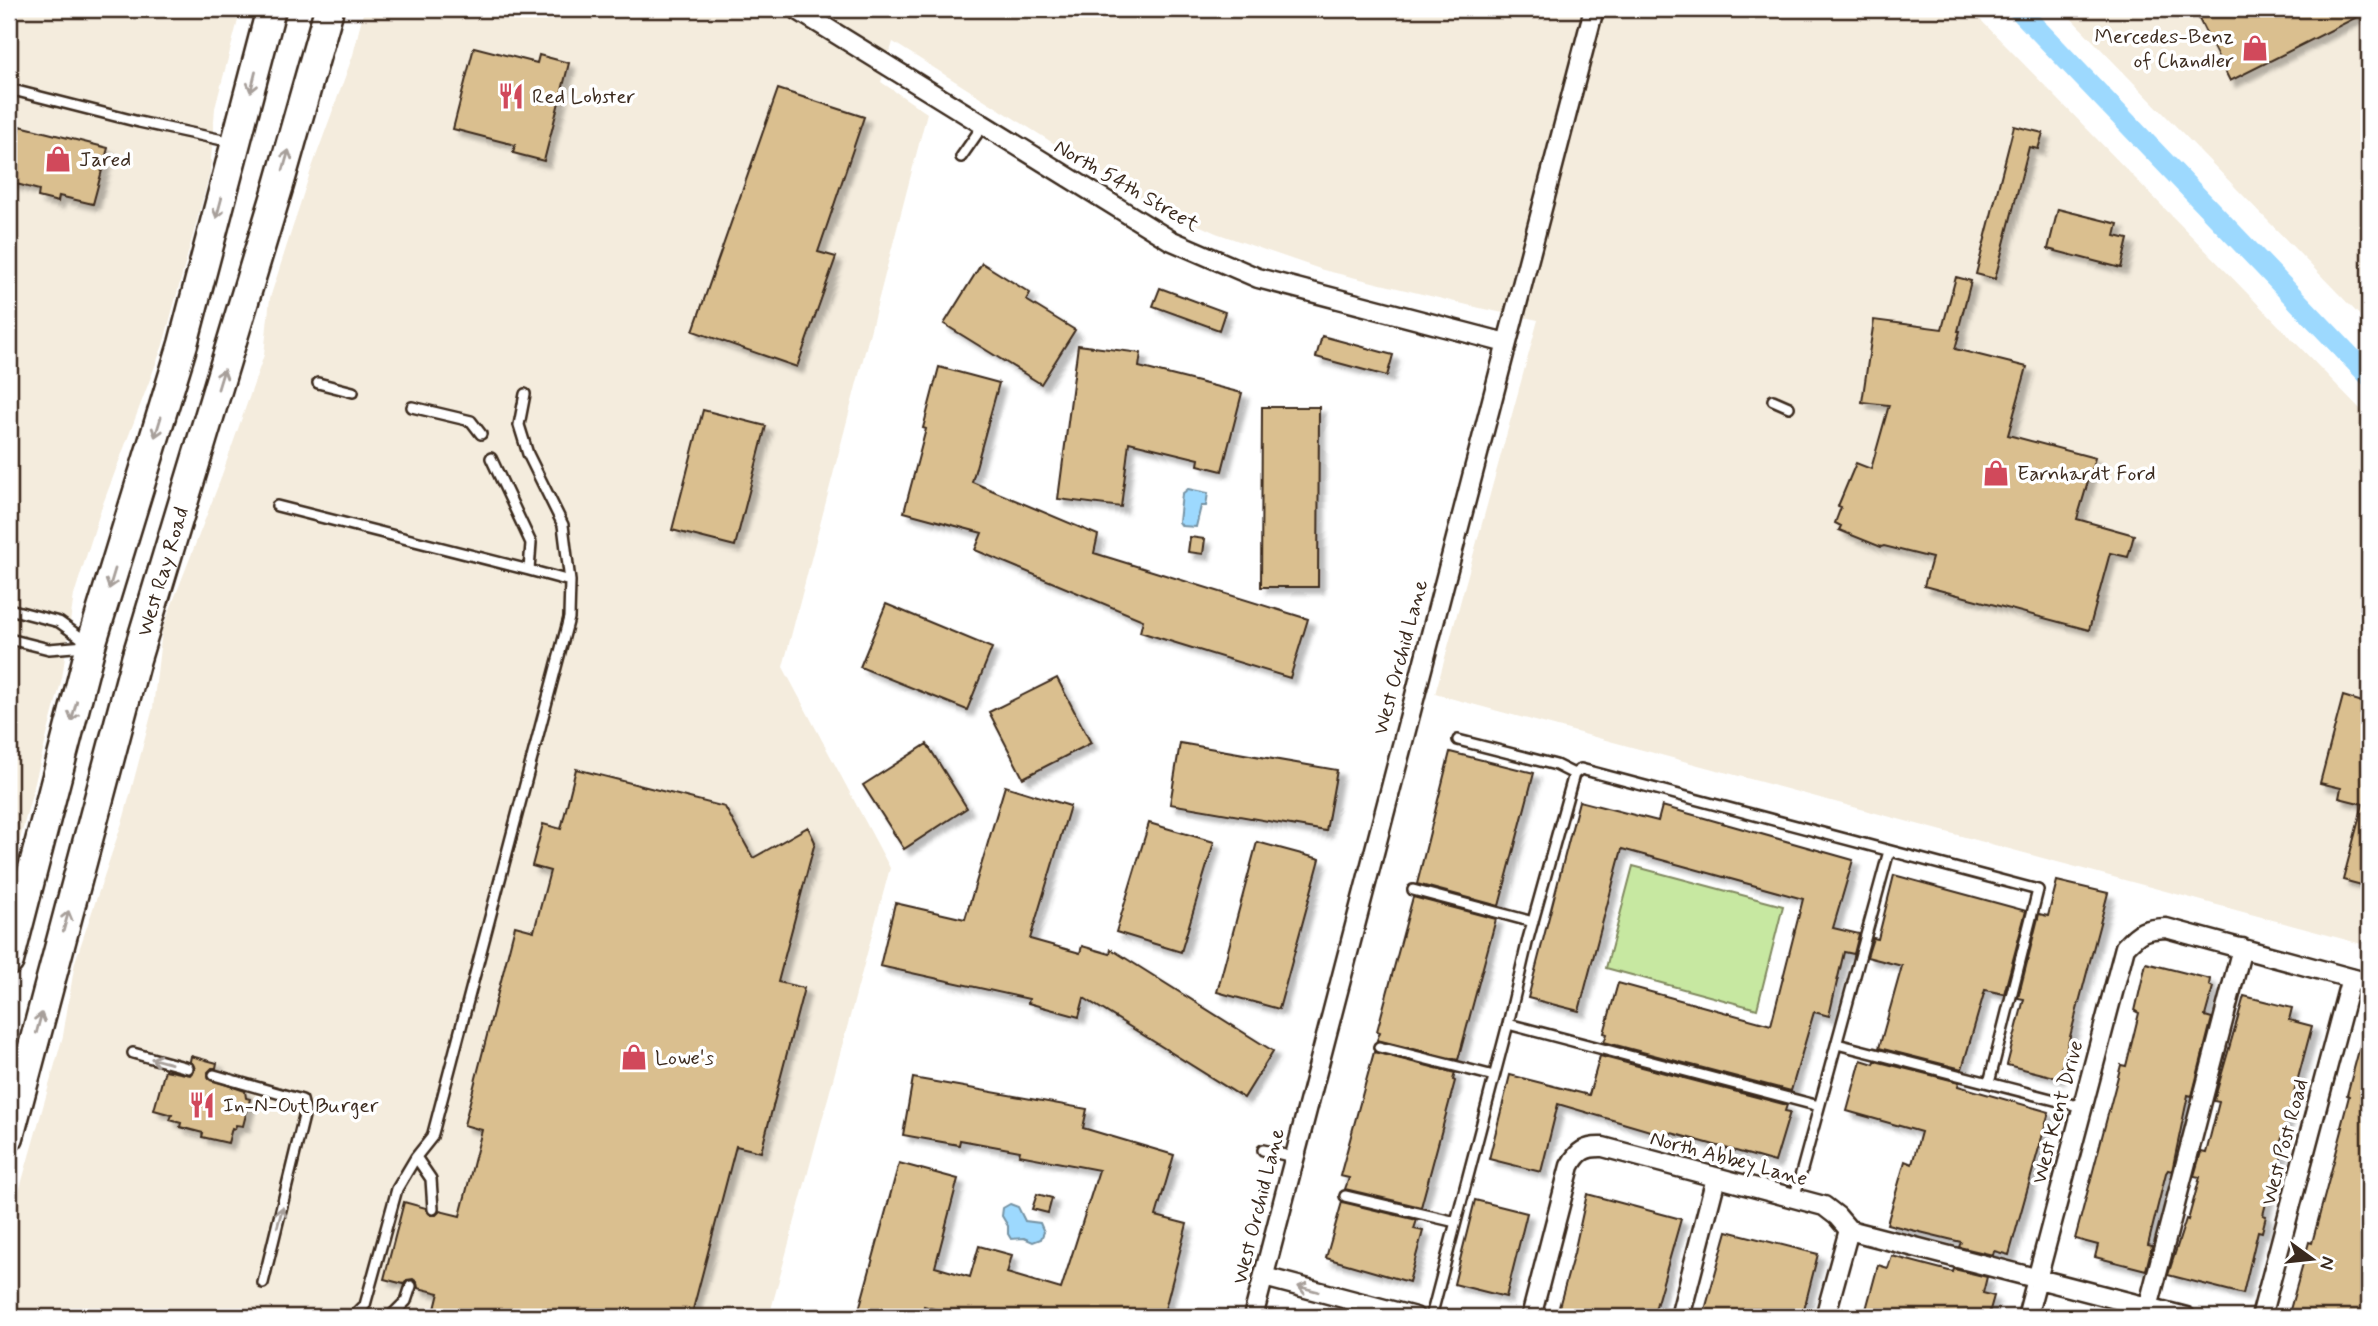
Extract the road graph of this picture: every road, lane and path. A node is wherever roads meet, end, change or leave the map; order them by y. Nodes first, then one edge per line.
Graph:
1 (271, 9) edge
2 (329, 9) edge
3 (796, 9) edge
4 (1594, 9) edge
5 (9, 89) edge
6 (984, 124) junction
7 (237, 142) junction
8 (961, 157) dead end
9 (1506, 343) junction
10 (318, 383) dead end
11 (353, 392) dead end
12 (525, 394) dead end
13 (1773, 400) dead end
14 (412, 407) dead end
15 (1789, 407) dead end
16 (481, 434) dead end
17 (491, 458) dead end
18 (278, 506) dead end
19 (529, 570) junction
20 (570, 581) junction
21 (9, 609) edge
22 (9, 639) edge
23 (91, 645) junction
24 (1458, 740) dead end
25 (1574, 774) junction
26 (1889, 850) junction
27 (1413, 890) dead end
28 (1533, 922) junction
29 (2242, 948) junction
30 (9, 961) edge
31 (2351, 978) junction
32 (2369, 983) edge
33 (1507, 1024) junction
34 (1837, 1044) junction
35 (1379, 1047) dead end
36 (133, 1053) dead end
37 (188, 1068) dead end
38 (214, 1075) dead end
39 (1494, 1076) junction
40 (1989, 1083) junction
41 (1819, 1106) junction
42 (2082, 1107) junction
43 (9, 1137) edge
44 (1263, 1150) dead end
45 (416, 1157) junction
46 (1294, 1157) junction
47 (1716, 1178) junction
48 (1345, 1196) dead end
49 (1794, 1199) junction
50 (433, 1209) dead end
51 (1456, 1222) junction
52 (1849, 1230) junction
53 (1264, 1277) junction
54 (2037, 1279) junction
55 (263, 1283) dead end
56 (411, 1286) dead end
57 (2148, 1308) junction
58 (1384, 1313) edge
59 (353, 1317) edge
60 (390, 1317) edge
61 (1253, 1317) edge
62 (1415, 1317) edge
63 (1431, 1317) edge
64 (1531, 1317) edge
65 (1679, 1317) edge
66 (1825, 1317) edge
67 (2027, 1317) edge
68 (2186, 1317) edge
69 (2261, 1317) edge

1 -> 7 main road
43 -> 2 main road, West Ray Road
3 - 6 street, North 54th Street
4 - 9 street, West Orchid Lane
5 - 7 lane
6 - 8 lane
6 - 9 street, North 54th Street
7 -> 23 main road
9 - 46 street, West Orchid Lane
10 - 11 lane
12 - 20 lane
13 - 15 lane
14 - 16 lane
17 - 19 lane
18 - 19 lane
19 - 20 lane
20 - 45 lane
21 - 23 lane
22 - 23 lane
23 -> 30 main road
24 - 25 lane
25 - 26 lane
25 - 28 lane
26 - 34 lane
26 - 40 lane
27 - 28 lane
28 - 33 lane
29 - 31 street
29 - 42 street, West Kent Drive
29 - 57 street
31 - 32 street
31 - 69 street, West Post Road
33 - 39 lane
33 - 41 lane
34 - 40 lane
34 - 41 lane
35 - 39 lane
37 -> 36 lane
55 -> 38 lane
39 - 51 lane
40 - 42 lane
41 - 49 lane
42 - 54 street, West Kent Drive
44 - 46 lane
45 - 50 lane
45 - 59 lane
46 - 53 street, West Orchid Lane
47 - 49 street, North Abbey Lane
47 - 64 street, North Abbey Lane
47 - 65 street
48 - 51 lane
49 - 52 street, North Abbey Lane
51 - 63 lane
52 - 54 street
52 - 66 street
58 -> 53 street
53 - 61 street, West Orchid Lane
54 - 57 street
54 - 67 street, West Kent Drive
56 - 60 lane
57 - 68 street
58 - 62 street

